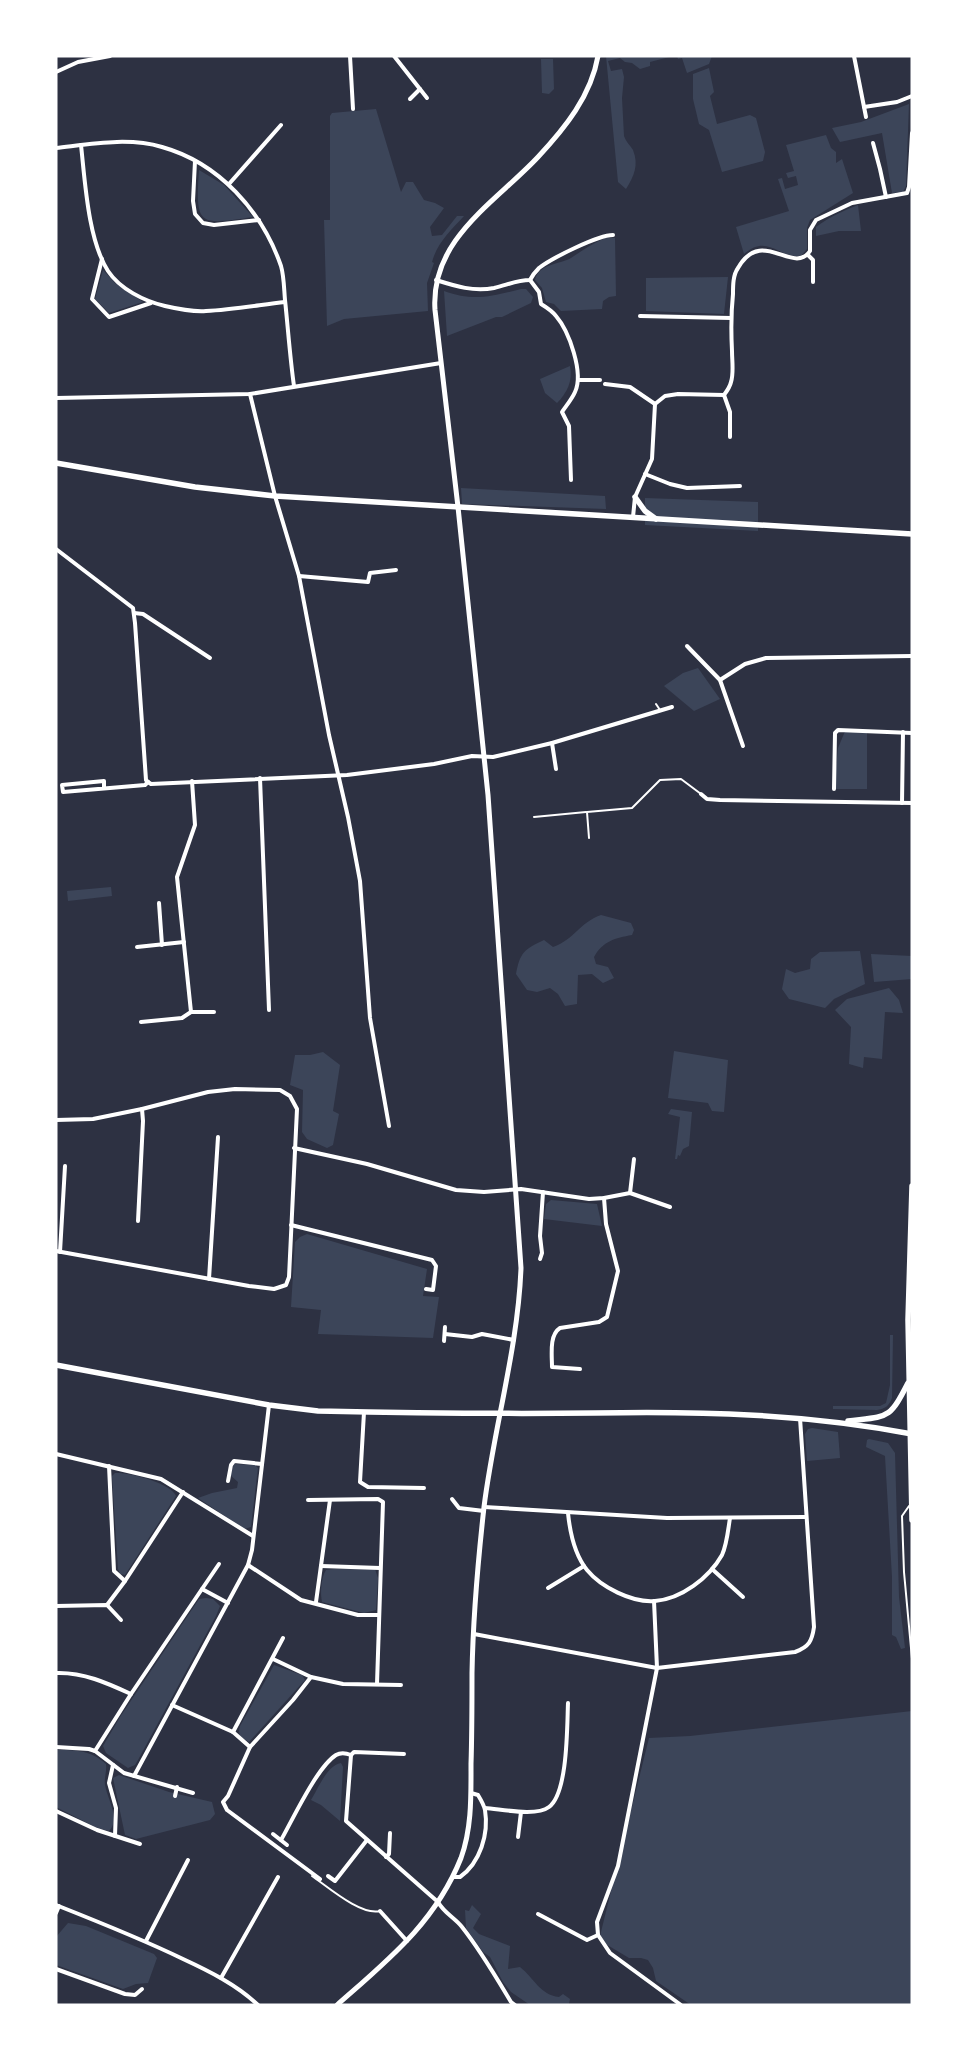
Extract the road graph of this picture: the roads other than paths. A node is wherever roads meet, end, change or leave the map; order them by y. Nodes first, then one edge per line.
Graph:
1 (77, 56) edge
2 (110, 56) edge
3 (350, 56) edge
4 (394, 56) edge
5 (598, 56) edge
6 (854, 56) edge
7 (78, 62) junction
8 (56, 72) edge
9 (420, 89) junction
10 (912, 96) edge
11 (427, 98) dead end
12 (410, 99) dead end
13 (864, 107) junction
14 (353, 109) dead end
15 (866, 117) dead end
16 (280, 126) dead end
17 (912, 133) edge
18 (873, 143) dead end
19 (81, 145) junction
20 (56, 148) edge
21 (195, 161) junction
22 (229, 184) junction
23 (886, 198) junction
24 (259, 220) junction
25 (613, 235) dead end
26 (808, 255) junction
27 (102, 258) junction
28 (436, 280) junction
29 (530, 280) junction
30 (813, 282) dead end
31 (285, 302) junction
32 (150, 303) junction
33 (640, 316) dead end
34 (731, 318) junction
35 (441, 363) junction
36 (578, 380) junction
37 (600, 380) dead end
38 (605, 384) dead end
39 (294, 386) junction
40 (250, 394) junction
41 (724, 395) junction
42 (56, 398) edge
43 (655, 404) junction
44 (730, 438) dead end
45 (56, 463) edge
46 (645, 474) junction
47 (571, 480) dead end
48 (740, 486) dead end
49 (275, 496) junction
50 (635, 497) junction
51 (458, 508) junction
52 (633, 517) junction
53 (656, 519) junction
54 (912, 534) edge
55 (56, 549) edge
56 (396, 570) dead end
57 (299, 576) junction
58 (134, 613) junction
59 (687, 646) dead end
60 (912, 656) edge
61 (210, 658) dead end
62 (720, 680) junction
63 (656, 704) dead end
64 (672, 707) dead end
65 (661, 711) junction
66 (903, 732) junction
67 (912, 732) edge
68 (552, 743) junction
69 (743, 746) dead end
70 (483, 756) junction
71 (556, 769) dead end
72 (338, 775) junction
73 (260, 778) junction
74 (192, 781) junction
75 (148, 782) junction
76 (104, 788) junction
77 (834, 788) dead end
78 (701, 794) joint
79 (902, 803) junction
80 (912, 804) edge
81 (587, 812) junction
82 (534, 817) dead end
83 (589, 838) dead end
84 (159, 903) dead end
85 (184, 942) junction
86 (162, 945) junction
87 (137, 947) dead end
88 (269, 1010) dead end
89 (191, 1012) junction
90 (214, 1012) dead end
91 (141, 1022) dead end
92 (142, 1109) junction
93 (56, 1120) edge
94 (388, 1126) dead end
95 (218, 1137) dead end
96 (294, 1148) junction
97 (634, 1159) dead end
98 (65, 1166) dead end
99 (912, 1186) edge
100 (515, 1189) junction
101 (543, 1192) junction
102 (630, 1192) junction
103 (604, 1198) junction
104 (670, 1207) dead end
105 (138, 1221) dead end
106 (291, 1225) junction
107 (58, 1252) edge
108 (910, 1254) edge
109 (540, 1259) dead end
110 (209, 1279) junction
111 (426, 1289) dead end
112 (445, 1327) dead end
113 (445, 1334) junction
114 (514, 1340) junction
115 (444, 1341) dead end
116 (56, 1365) edge
117 (580, 1369) dead end
118 (909, 1380) junction
119 (269, 1405) junction
120 (364, 1412) junction
121 (499, 1412) junction
122 (800, 1418) junction
123 (841, 1422) junction
124 (910, 1434) edge
125 (56, 1454) edge
126 (262, 1464) junction
127 (109, 1466) junction
128 (228, 1481) dead end
129 (424, 1488) dead end
130 (911, 1488) edge
131 (183, 1492) junction
132 (452, 1499) dead end
133 (308, 1500) dead end
134 (330, 1500) junction
135 (911, 1504) edge
136 (484, 1509) junction
137 (568, 1513) junction
138 (805, 1517) junction
139 (730, 1518) junction
140 (912, 1520) edge
141 (253, 1536) junction
142 (219, 1564) dead end
143 (248, 1565) junction
144 (321, 1566) junction
145 (584, 1566) junction
146 (380, 1568) junction
147 (712, 1569) junction
148 (125, 1581) junction
149 (548, 1588) dead end
150 (202, 1590) junction
151 (743, 1597) dead end
152 (654, 1601) junction
153 (316, 1602) junction
154 (228, 1603) junction
155 (107, 1605) junction
156 (56, 1606) edge
157 (379, 1615) junction
158 (122, 1620) dead end
159 (474, 1634) junction
160 (283, 1638) dead end
161 (273, 1659) junction
162 (912, 1659) edge
163 (657, 1668) junction
164 (56, 1673) edge
165 (311, 1677) junction
166 (376, 1684) junction
167 (401, 1685) dead end
168 (131, 1694) junction
169 (568, 1703) dead end
170 (172, 1705) junction
171 (233, 1732) junction
172 (56, 1747) edge
173 (250, 1747) junction
174 (96, 1752) junction
175 (404, 1754) dead end
176 (351, 1755) junction
177 (113, 1765) junction
178 (134, 1776) junction
179 (177, 1788) junction
180 (193, 1793) dead end
181 (471, 1793) junction
182 (175, 1796) dead end
183 (485, 1808) junction
184 (56, 1811) edge
185 (521, 1812) junction
186 (390, 1833) dead end
187 (273, 1834) dead end
188 (115, 1836) junction
189 (518, 1837) dead end
190 (281, 1840) junction
191 (367, 1840) junction
192 (140, 1844) dead end
193 (287, 1845) dead end
194 (386, 1857) junction
195 (188, 1860) dead end
196 (312, 1876) dead end
197 (328, 1876) dead end
198 (278, 1877) dead end
199 (453, 1877) junction
200 (320, 1879) dead end
201 (438, 1902) junction
202 (58, 1905) edge
203 (380, 1911) joint
204 (56, 1913) edge
205 (538, 1914) dead end
206 (598, 1935) junction
207 (407, 1940) junction
208 (146, 1941) junction
209 (56, 1969) edge
210 (221, 1978) junction
211 (142, 1989) dead end
212 (258, 2005) edge
213 (337, 2005) edge
214 (515, 2005) edge
215 (681, 2005) edge

1 - 7 street
2 - 7 street
3 - 14 street
4 - 9 street
5 - 28 street
6 - 13 street
7 - 8 street
9 - 11 street
9 - 12 street
10 - 13 street
13 - 15 street
16 - 22 street
17 - 23 street
18 - 23 street
19 - 20 street
19 - 21 street
19 - 27 street
21 - 22 street
21 - 24 street
22 - 24 street
23 - 26 street
24 - 31 street
25 - 29 street
26 - 30 street
26 - 34 street
27 - 32 street
27 - 32 street
28 - 29 street
28 - 35 street
29 - 36 street
31 - 32 street
31 - 39 street
33 - 34 street
34 - 41 street
35 - 39 street
35 - 51 street
36 - 37 street
36 - 47 street
38 - 43 street
39 - 40 street
40 - 42 street
40 - 49 street
41 - 43 street
41 - 44 street
43 - 46 street
45 - 49 main road
46 - 48 street
46 - 50 street
49 - 51 main road
49 - 57 street
50 - 52 street
50 - 53 main road
51 - 52 main road
51 - 70 street
52 - 53 main road
53 - 54 main road
55 - 58 street
56 - 57 street
57 - 72 street
58 - 61 street
58 - 75 street
59 - 62 street
60 - 62 street
62 - 69 street
63 - 65 lane
64 - 65 street
65 - 68 street
66 - 67 street
66 - 77 street
66 - 79 street
68 - 70 street
68 - 71 street
70 - 72 street
70 - 100 street
72 - 73 street
72 - 94 street
73 - 74 street
73 - 88 street
74 - 75 street
74 - 85 street
75 - 76 street
76 - 76 street
78 - 79 street
78 - 81 lane
79 - 80 street
81 - 82 lane
81 - 83 lane
84 - 86 street
85 - 86 street
85 - 89 street
86 - 87 street
89 - 90 street
89 - 91 street
92 - 93 street
92 - 96 street
92 - 105 street
95 - 110 street
96 - 100 street
96 - 106 street
97 - 102 street
98 - 107 street
99 - 108 main road
100 - 101 street
100 - 114 street
101 - 103 street
101 - 109 street
102 - 103 street
102 - 104 street
103 - 117 street
106 - 110 street
106 - 111 street
107 - 110 street
108 - 118 main road
112 - 113 street
113 - 114 street
113 - 115 street
114 - 121 street
116 - 119 main road
118 - 123 main road
118 - 124 main road
119 - 120 main road
119 - 126 street
120 - 121 main road
120 - 129 street
121 - 122 main road
121 - 136 street
122 - 123 main road
122 - 138 street
123 - 124 main road
124 - 130 main road
125 - 127 street
126 - 128 street
126 - 141 street
127 - 131 street
127 - 148 street
130 - 135 main road
131 - 141 street
131 - 148 street
132 - 136 street
133 - 134 street
134 - 144 street
134 - 146 street
135 - 140 main road
135 - 162 lane
136 - 137 street
136 - 159 street
137 - 139 street
137 - 145 street
138 - 139 street
138 - 163 street
139 - 147 street
141 - 143 street
142 - 150 street
143 - 153 street
143 - 154 street
144 - 146 street
144 - 153 street
145 - 149 street
145 - 152 street
146 - 157 street
147 - 151 street
147 - 152 street
148 - 155 street
150 - 154 street
150 - 168 street
152 - 163 street
153 - 157 street
154 - 170 street
155 - 156 street
155 - 158 street
157 - 166 street
159 - 163 street
159 - 181 street
160 - 161 street
161 - 165 street
161 - 171 street
163 - 206 street
164 - 168 street
165 - 166 street
165 - 173 street
166 - 167 street
168 - 174 street
169 - 185 street
170 - 171 street
170 - 178 street
171 - 173 street
172 - 174 street
173 - 200 street
174 - 177 street
175 - 176 street
176 - 190 street
176 - 191 street
177 - 178 street
177 - 188 street
178 - 179 street
179 - 180 street
179 - 182 street
181 - 183 street
181 - 199 street
183 - 185 street
183 - 199 street
184 - 188 street
185 - 189 street
186 - 194 street
187 - 190 street
188 - 192 street
190 - 193 street
191 - 194 street
191 - 197 street
194 - 201 street
195 - 208 street
196 - 203 lane
198 - 210 street
199 - 201 street
201 - 207 street
201 - 214 street
202 - 204 street
202 - 208 street
203 - 207 street
205 - 206 street
206 - 215 street
207 - 213 street
208 - 210 street
209 - 211 street
210 - 212 street

